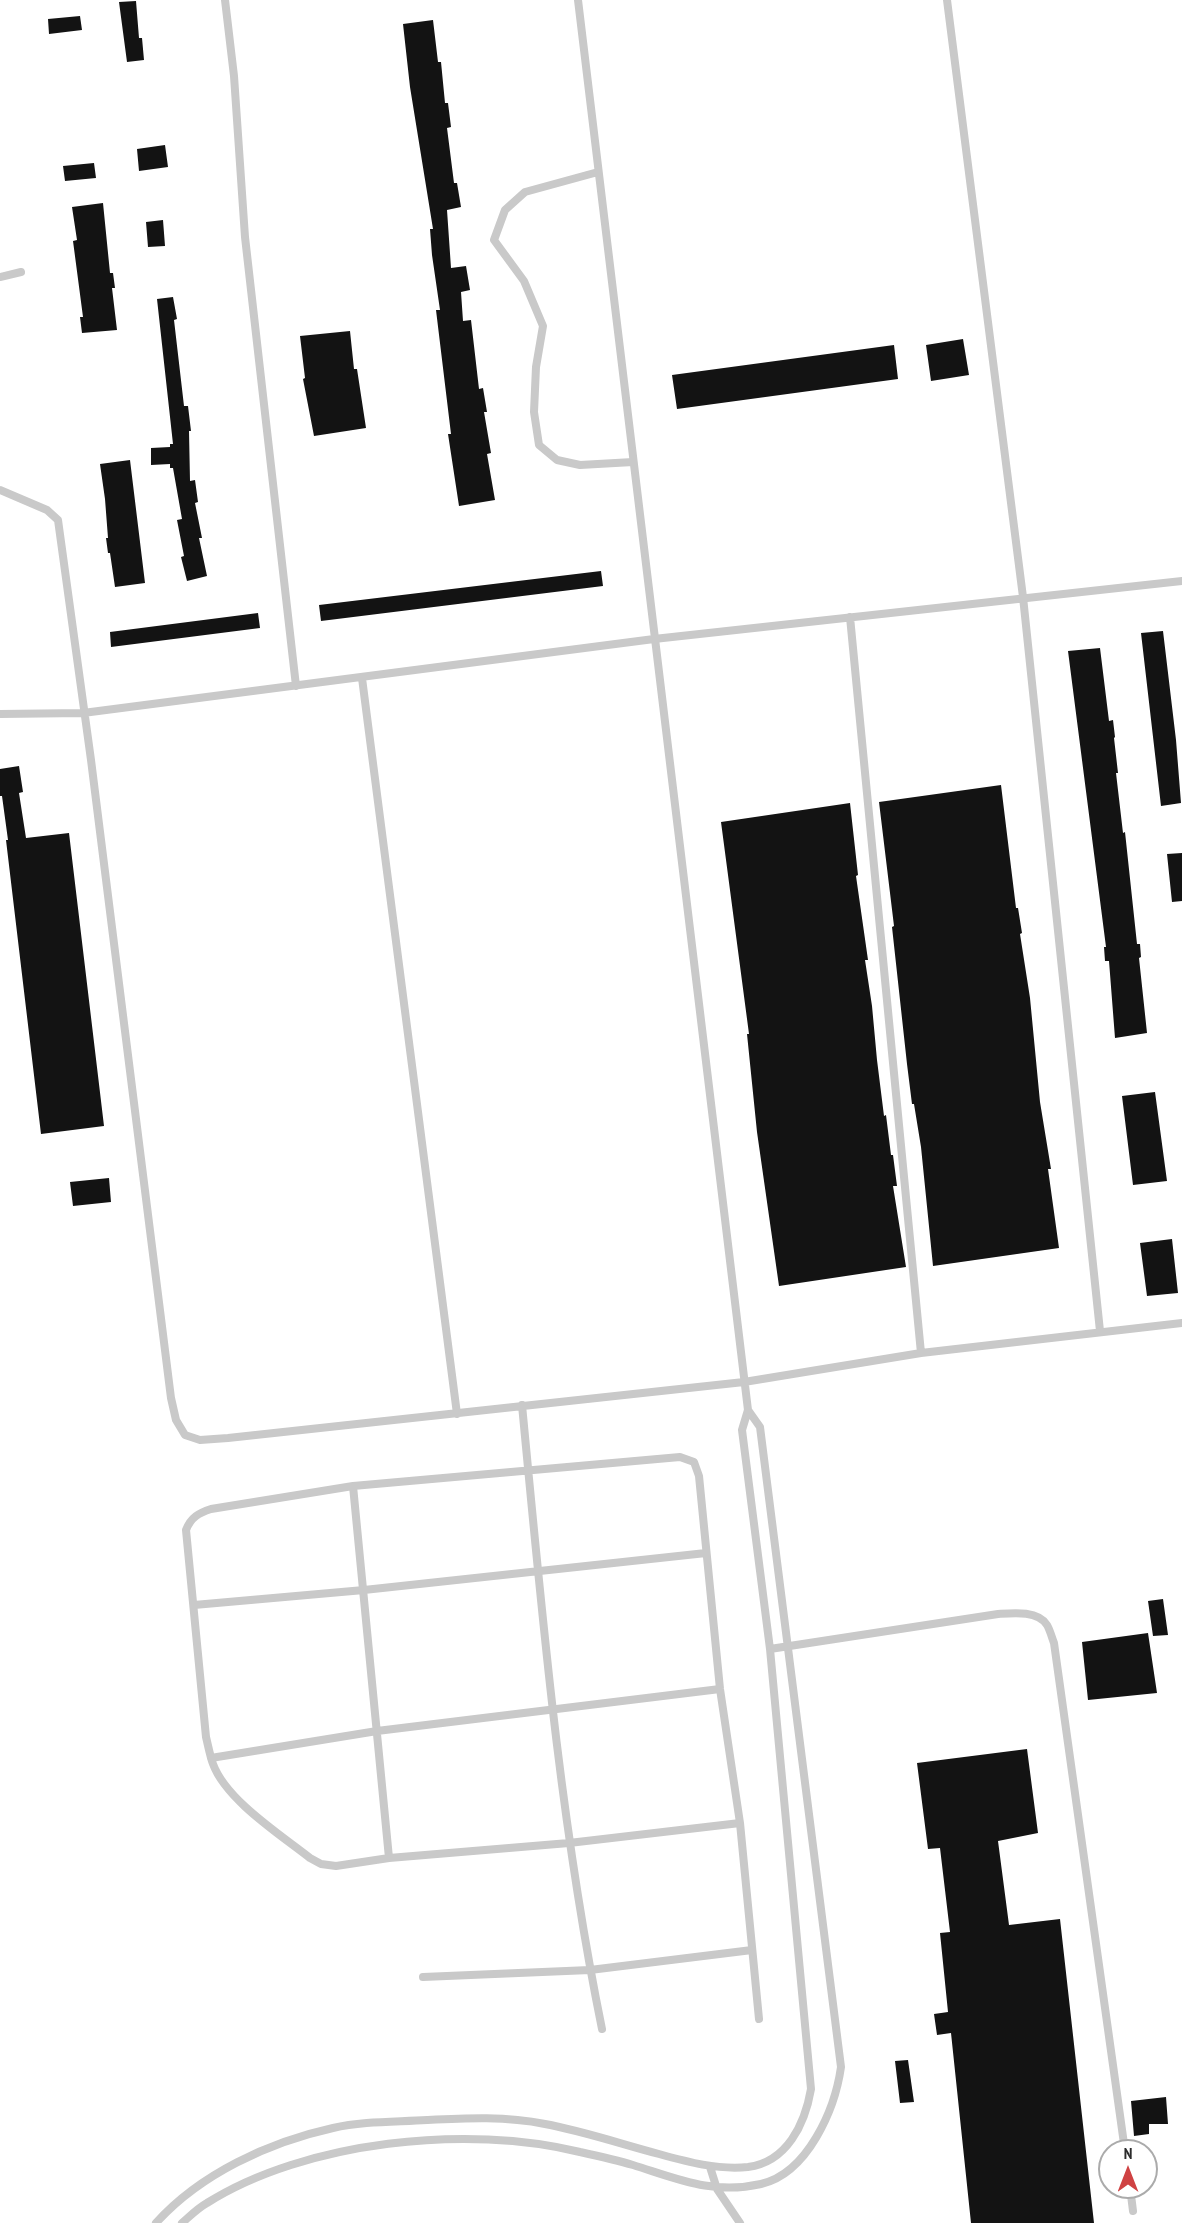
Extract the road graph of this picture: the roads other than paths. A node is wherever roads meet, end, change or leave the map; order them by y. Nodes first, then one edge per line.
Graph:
1 (225, 0) edge
2 (578, 0) edge
3 (947, 0) edge
4 (598, 172) junction
5 (21, 272) dead end
6 (0, 277) edge
7 (633, 462) junction
8 (0, 490) edge
9 (1182, 581) edge
10 (1023, 597) junction
11 (850, 617) junction
12 (654, 639) junction
13 (362, 678) junction
14 (296, 686) junction
15 (83, 713) junction
16 (0, 714) edge
17 (1182, 1323) edge
18 (1100, 1331) junction
19 (921, 1353) junction
20 (744, 1382) junction
21 (522, 1405) junction
22 (747, 1410) junction
23 (457, 1414) junction
24 (528, 1470) junction
25 (353, 1486) junction
26 (706, 1553) junction
27 (538, 1570) junction
28 (364, 1590) junction
29 (194, 1605) junction
30 (788, 1646) junction
31 (770, 1649) junction
32 (720, 1689) junction
33 (552, 1708) junction
34 (377, 1731) junction
35 (211, 1758) junction
36 (740, 1823) junction
37 (569, 1843) junction
38 (389, 1858) junction
39 (752, 1950) junction
40 (590, 1970) junction
41 (423, 1977) dead end
42 (759, 2019) dead end
43 (602, 2029) dead end
44 (1123, 2139) edge
45 (710, 2167) junction
46 (717, 2188) junction
47 (1132, 2199) edge
48 (1133, 2211) dead end
49 (156, 2223) edge
50 (182, 2223) edge
51 (740, 2223) edge

1 - 14 lane
2 - 4 lane
3 - 10 lane
4 - 7 lane
4 - 7 lane
5 - 6 lane
7 - 12 lane
8 - 15 lane
9 - 10 lane
10 - 11 lane
10 - 18 lane
11 - 12 lane
11 - 19 lane
12 - 13 lane
12 - 20 lane
13 - 14 lane
13 - 23 lane
14 - 15 lane
15 - 16 lane
15 - 23 lane
17 - 18 lane
18 - 19 lane
19 - 20 lane
20 - 21 lane
20 - 22 lane
21 - 23 lane
21 - 24 lane
22 - 30 lane
22 - 31 lane
24 - 25 lane
24 - 26 lane
24 - 27 lane
25 - 28 lane
25 - 29 lane
26 - 27 lane
26 - 32 lane
27 - 28 lane
27 - 33 lane
28 - 29 lane
28 - 34 lane
29 - 35 lane
30 - 31 lane
30 - 44 lane
30 - 46 lane
31 - 45 lane
32 - 33 lane
32 - 36 lane
33 - 34 lane
33 - 37 lane
34 - 35 lane
34 - 38 lane
35 - 38 lane
36 - 37 lane
36 - 39 lane
37 - 38 lane
37 - 40 lane
39 - 40 lane
39 - 42 lane
40 - 41 lane
40 - 43 lane
45 - 46 lane
45 - 49 lane
46 - 50 lane
46 - 51 lane
47 - 48 lane

